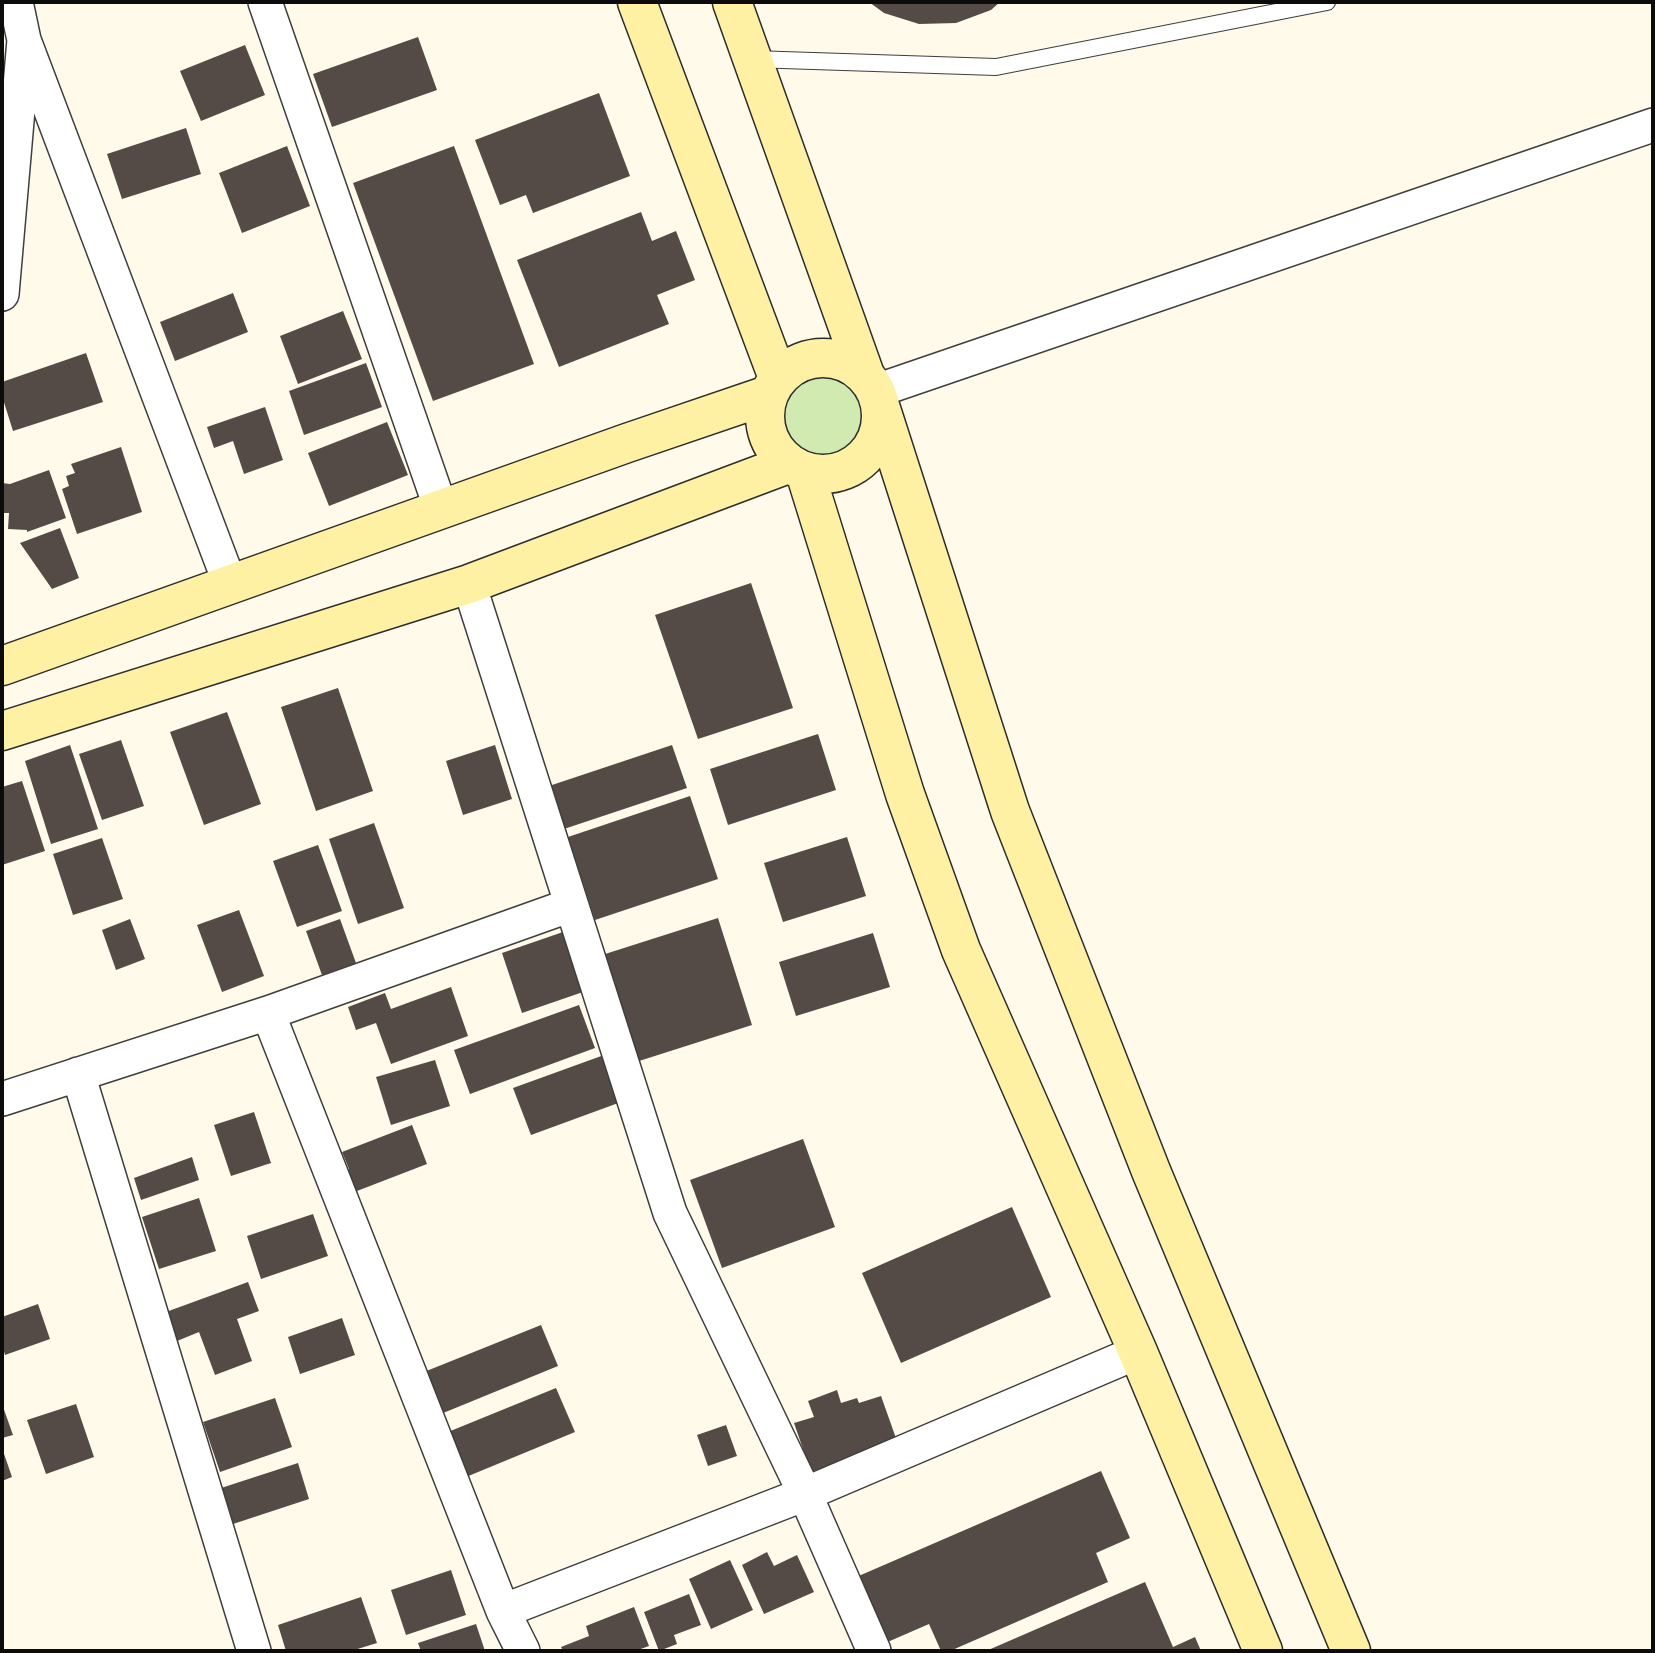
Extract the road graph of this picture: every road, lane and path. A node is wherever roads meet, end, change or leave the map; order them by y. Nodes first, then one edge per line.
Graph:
1 (16, 2) edge
2 (265, 2) edge
3 (637, 2) edge
4 (732, 2) edge
5 (1327, 2) edge
6 (24, 40) junction
7 (752, 59) junction
8 (1653, 125) edge
9 (2, 295) edge
10 (751, 309) junction
11 (773, 386) junction
12 (874, 392) junction
13 (711, 414) junction
14 (797, 468) junction
15 (731, 485) junction
16 (441, 509) junction
17 (822, 526) junction
18 (230, 584) junction
19 (469, 584) junction
20 (2, 666) edge
21 (2, 731) edge
22 (571, 905) junction
23 (268, 1013) junction
24 (78, 1074) junction
25 (2, 1099) edge
26 (1138, 1352) junction
27 (805, 1494) junction
28 (503, 1611) junction
29 (254, 1651) edge
30 (523, 1651) edge
31 (874, 1651) edge
32 (1263, 1651) edge
33 (1351, 1651) edge

1 - 6 street
2 - 16 street
3 - 10 main road
4 - 7 main road
5 - 7 lane
6 - 9 street
6 - 18 street
7 - 12 main road
8 - 12 street
10 - 11 main road
10 - 13 main road
11 - 12 main road
11 - 13 main road
11 - 14 main road
12 - 14 main road
12 - 33 main road
13 - 16 main road
14 - 15 main road
14 - 17 main road
15 - 17 main road
15 - 19 main road
16 - 18 main road
17 - 26 main road
18 - 20 main road
19 - 21 main road
19 - 22 street
22 - 23 street
22 - 27 street
23 - 24 street
23 - 28 street
24 - 25 street
24 - 29 street
26 - 27 street
26 - 32 main road
27 - 28 street
27 - 31 street
28 - 30 street

